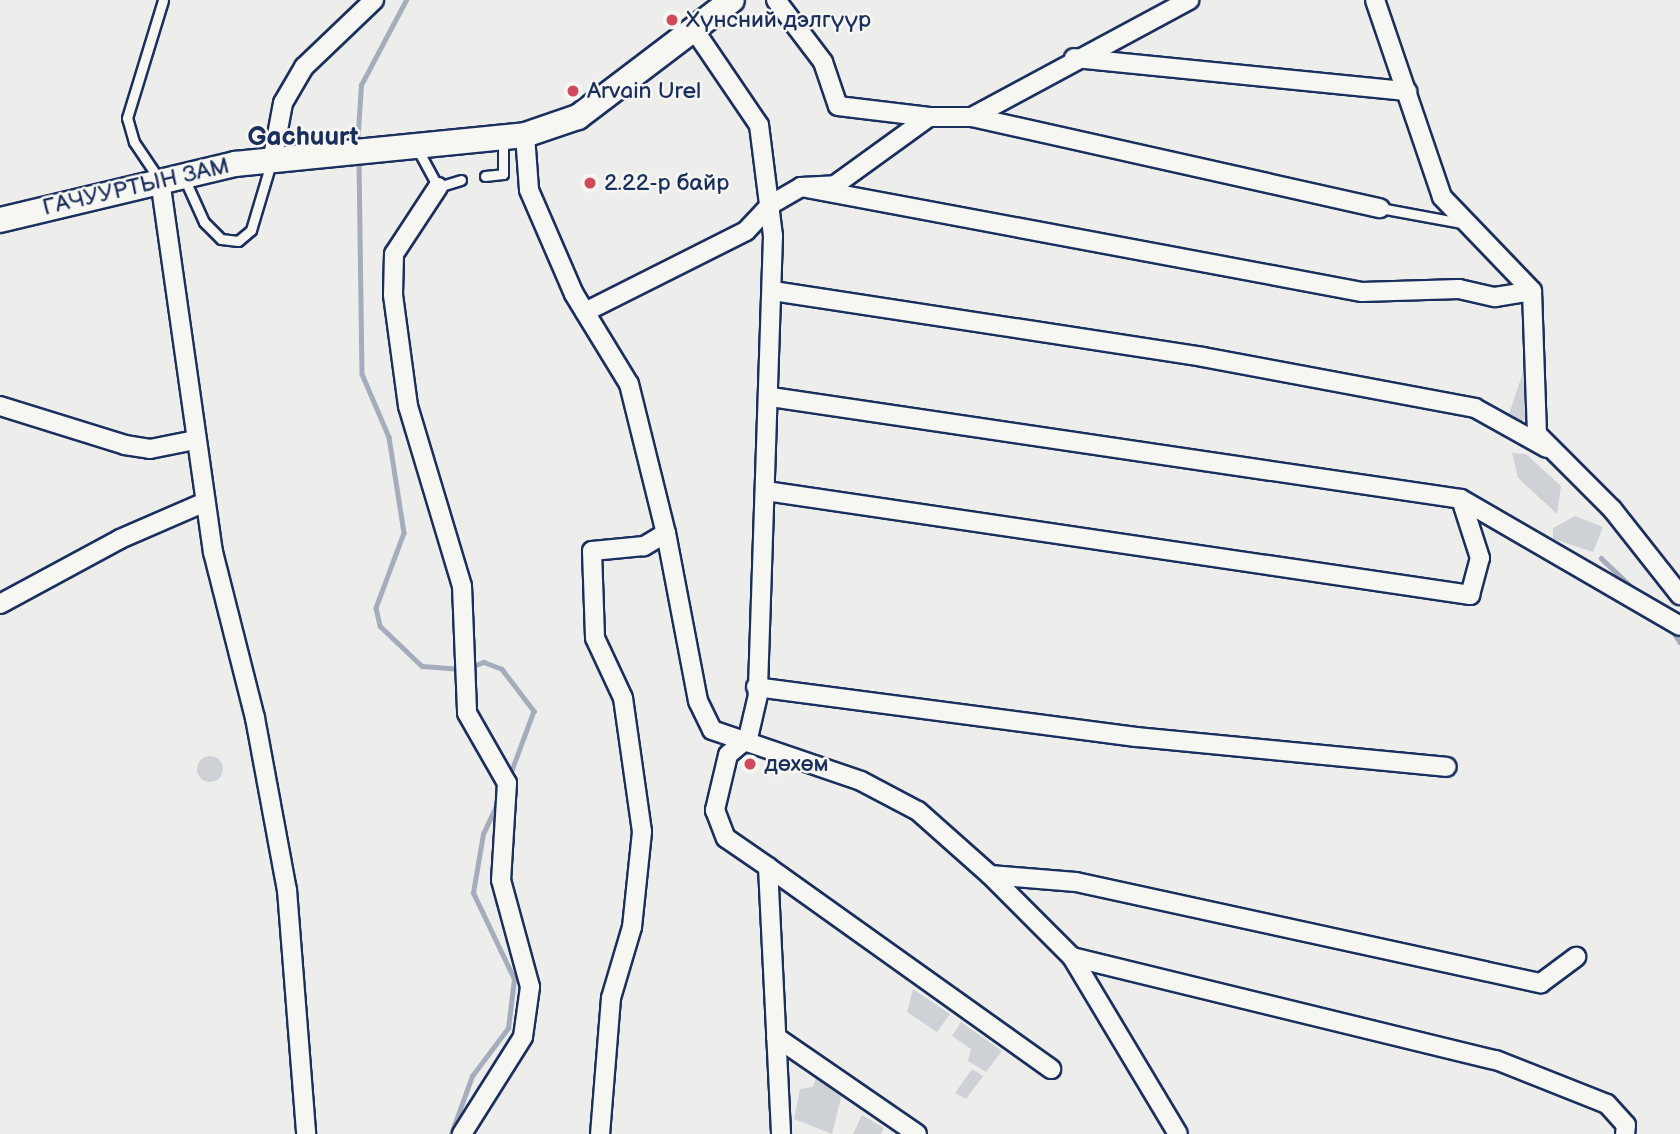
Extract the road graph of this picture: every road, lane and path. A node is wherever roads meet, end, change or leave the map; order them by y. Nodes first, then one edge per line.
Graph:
1 (163, 0) edge
2 (374, 0) edge
3 (732, 0) edge
4 (776, 0) edge
5 (1189, 0) edge
6 (1375, 0) edge
7 (695, 31) junction
8 (1074, 58) junction
9 (1407, 91) junction
10 (929, 117) junction
11 (972, 117) junction
12 (514, 138) junction
13 (418, 150) junction
14 (271, 162) junction
15 (485, 176) dead end
16 (171, 177) junction
17 (461, 180) dead end
18 (438, 187) junction
19 (802, 187) junction
20 (769, 205) junction
21 (1380, 208) joint
22 (0, 220) edge
23 (1472, 226) junction
24 (774, 291) junction
25 (1532, 291) junction
26 (585, 312) junction
27 (771, 397) junction
28 (0, 406) edge
29 (195, 440) junction
30 (1547, 448) junction
31 (766, 491) junction
32 (1461, 499) junction
33 (205, 502) junction
34 (666, 533) junction
35 (1680, 595) edge
36 (0, 604) edge
37 (1680, 626) edge
38 (756, 687) junction
39 (748, 738) junction
40 (1447, 767) dead end
41 (768, 867) junction
42 (990, 875) junction
43 (1072, 957) junction
44 (1576, 957) dead end
45 (776, 1037) junction
46 (1051, 1069) dead end
47 (306, 1134) edge
48 (462, 1134) edge
49 (600, 1134) edge
50 (781, 1134) edge
51 (916, 1134) edge
52 (1178, 1134) edge
53 (1625, 1134) edge

1 - 16 lane
2 - 14 street
3 - 7 main road, ГАЧУУРТЫН ЗАМ
4 - 10 street
5 - 8 street
6 - 9 street
7 - 12 main road, ГАЧУУРТЫН ЗАМ
7 - 20 street
8 - 9 street
8 - 11 street
9 - 23 street
10 - 11 street
10 - 19 street
11 - 21 street
12 - 13 main road, ГАЧУУРТЫН ЗАМ
12 - 15 lane
12 - 26 street
13 - 14 main road, ГАЧУУРТЫН ЗАМ
13 - 18 lane
14 - 16 main road, ГАЧУУРТЫН ЗАМ
14 - 16 lane
16 - 22 main road, ГАЧУУРТЫН ЗАМ
16 - 29 street
17 - 18 lane
18 - 48 street
19 - 20 street
19 - 25 street
20 - 24 street
20 - 26 street
21 - 23 lane
23 - 25 street
24 - 27 street
24 - 30 street
25 - 30 street
26 - 34 street
27 - 31 street
27 - 32 street
28 - 29 street
29 - 33 street
30 - 35 street
31 - 32 street
31 - 38 street
32 - 37 street
33 - 36 street
33 - 47 street
34 - 39 street
34 - 49 street
38 - 39 street
38 - 40 street
39 - 41 street
39 - 42 street
41 - 45 street
41 - 46 street
42 - 43 street
42 - 44 street
43 - 52 street
43 - 53 street
45 - 50 street
45 - 51 street

